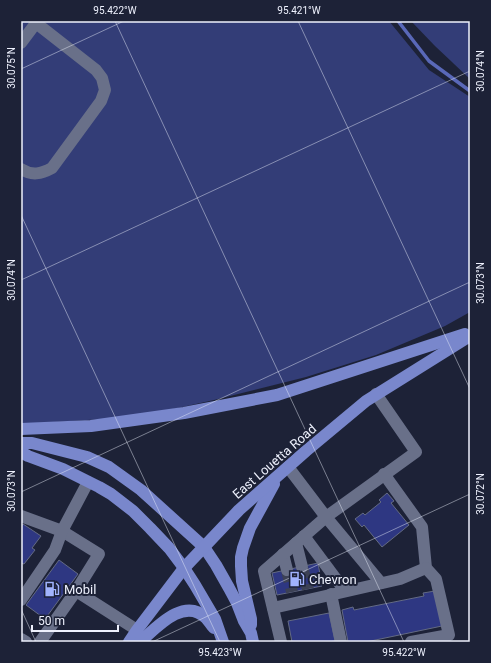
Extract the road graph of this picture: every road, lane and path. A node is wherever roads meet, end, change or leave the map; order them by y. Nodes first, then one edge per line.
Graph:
1 (34, 22) edge
2 (21, 43) edge
3 (21, 169) edge
4 (470, 332) edge
5 (470, 336) edge
6 (376, 394) junction
7 (21, 429) edge
8 (21, 443) edge
9 (21, 452) edge
10 (288, 467) junction
11 (384, 474) junction
12 (278, 476) junction
13 (88, 482) junction
14 (21, 516) edge
15 (326, 517) junction
16 (62, 531) junction
17 (300, 539) junction
18 (204, 547) junction
19 (283, 554) junction
20 (302, 567) tunnel mouth
21 (184, 568) junction
22 (426, 568) junction
23 (287, 570) tunnel mouth
24 (381, 583) junction
25 (76, 591) junction
26 (345, 591) junction
27 (331, 594) junction
28 (21, 600) edge
29 (273, 608) junction
30 (139, 636) edge
31 (252, 638) edge
32 (21, 639) edge
33 (26, 642) edge
34 (40, 642) edge
35 (129, 642) edge
36 (223, 642) edge
37 (281, 642) edge
38 (341, 642) edge
39 (411, 642) edge

1 - 2 lane
1 - 3 lane
4 - 7 main road
5 - 6 main road, East Louetta Road
6 - 10 main road, East Louetta Road
6 - 11 lane
8 - 18 main road
9 - 13 main road
10 - 12 main road, East Louetta Road
10 - 15 lane
11 - 15 lane
11 - 22 lane
12 - 18 main road, East Louetta Road
12 - 31 main road
13 - 16 lane
13 - 21 main road
14 - 16 lane
15 - 17 lane
15 - 24 lane
16 - 25 lane
16 - 28 lane
17 - 19 lane
17 - 20 lane
17 - 26 lane
18 - 21 main road, East Louetta Road
18 - 31 main road
19 - 23 lane
19 - 29 lane
21 - 30 main road, East Louetta Road
21 - 36 main road
22 - 24 lane
22 - 39 lane
24 - 26 lane
25 - 30 lane
25 - 34 lane
26 - 27 lane
27 - 29 lane
27 - 38 lane
29 - 37 lane
30 - 35 main road, East Louetta Road
30 - 36 main road
32 - 33 lane

